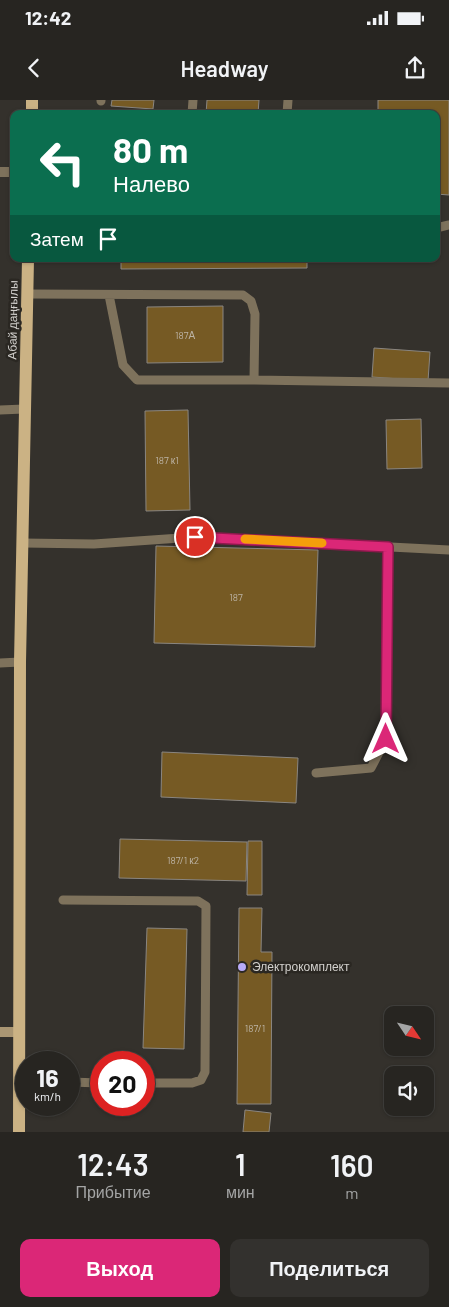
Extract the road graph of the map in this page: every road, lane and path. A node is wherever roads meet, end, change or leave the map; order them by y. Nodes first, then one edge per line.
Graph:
1 (28, 262) edge
2 (27, 294) junction
3 (109, 295) junction
4 (254, 380) junction
5 (449, 383) edge
6 (24, 409) junction
7 (0, 410) edge
8 (23, 543) junction
9 (388, 547) junction
10 (449, 550) edge
11 (20, 662) junction
12 (0, 663) edge
13 (316, 773) dead end
14 (63, 900) dead end
15 (0, 1032) edge
16 (20, 1032) junction
17 (21, 1051) edge
18 (155, 1083) edge
19 (20, 1116) edge
20 (19, 1132) edge

1 - 2 main road, Абай даңғылы
2 - 3 lane
2 - 6 main road, Абай даңғылы
3 - 4 lane
3 - 4 lane
4 - 5 lane
6 - 7 lane
6 - 8 main road, Абай даңғылы
8 - 9 lane
8 - 11 main road, Абай даңғылы
9 - 10 lane
9 - 13 lane
11 - 12 lane
11 - 16 main road, Абай даңғылы
14 - 18 lane
15 - 16 street
16 - 17 main road, Абай даңғылы
19 - 20 main road, Абай даңғылы

